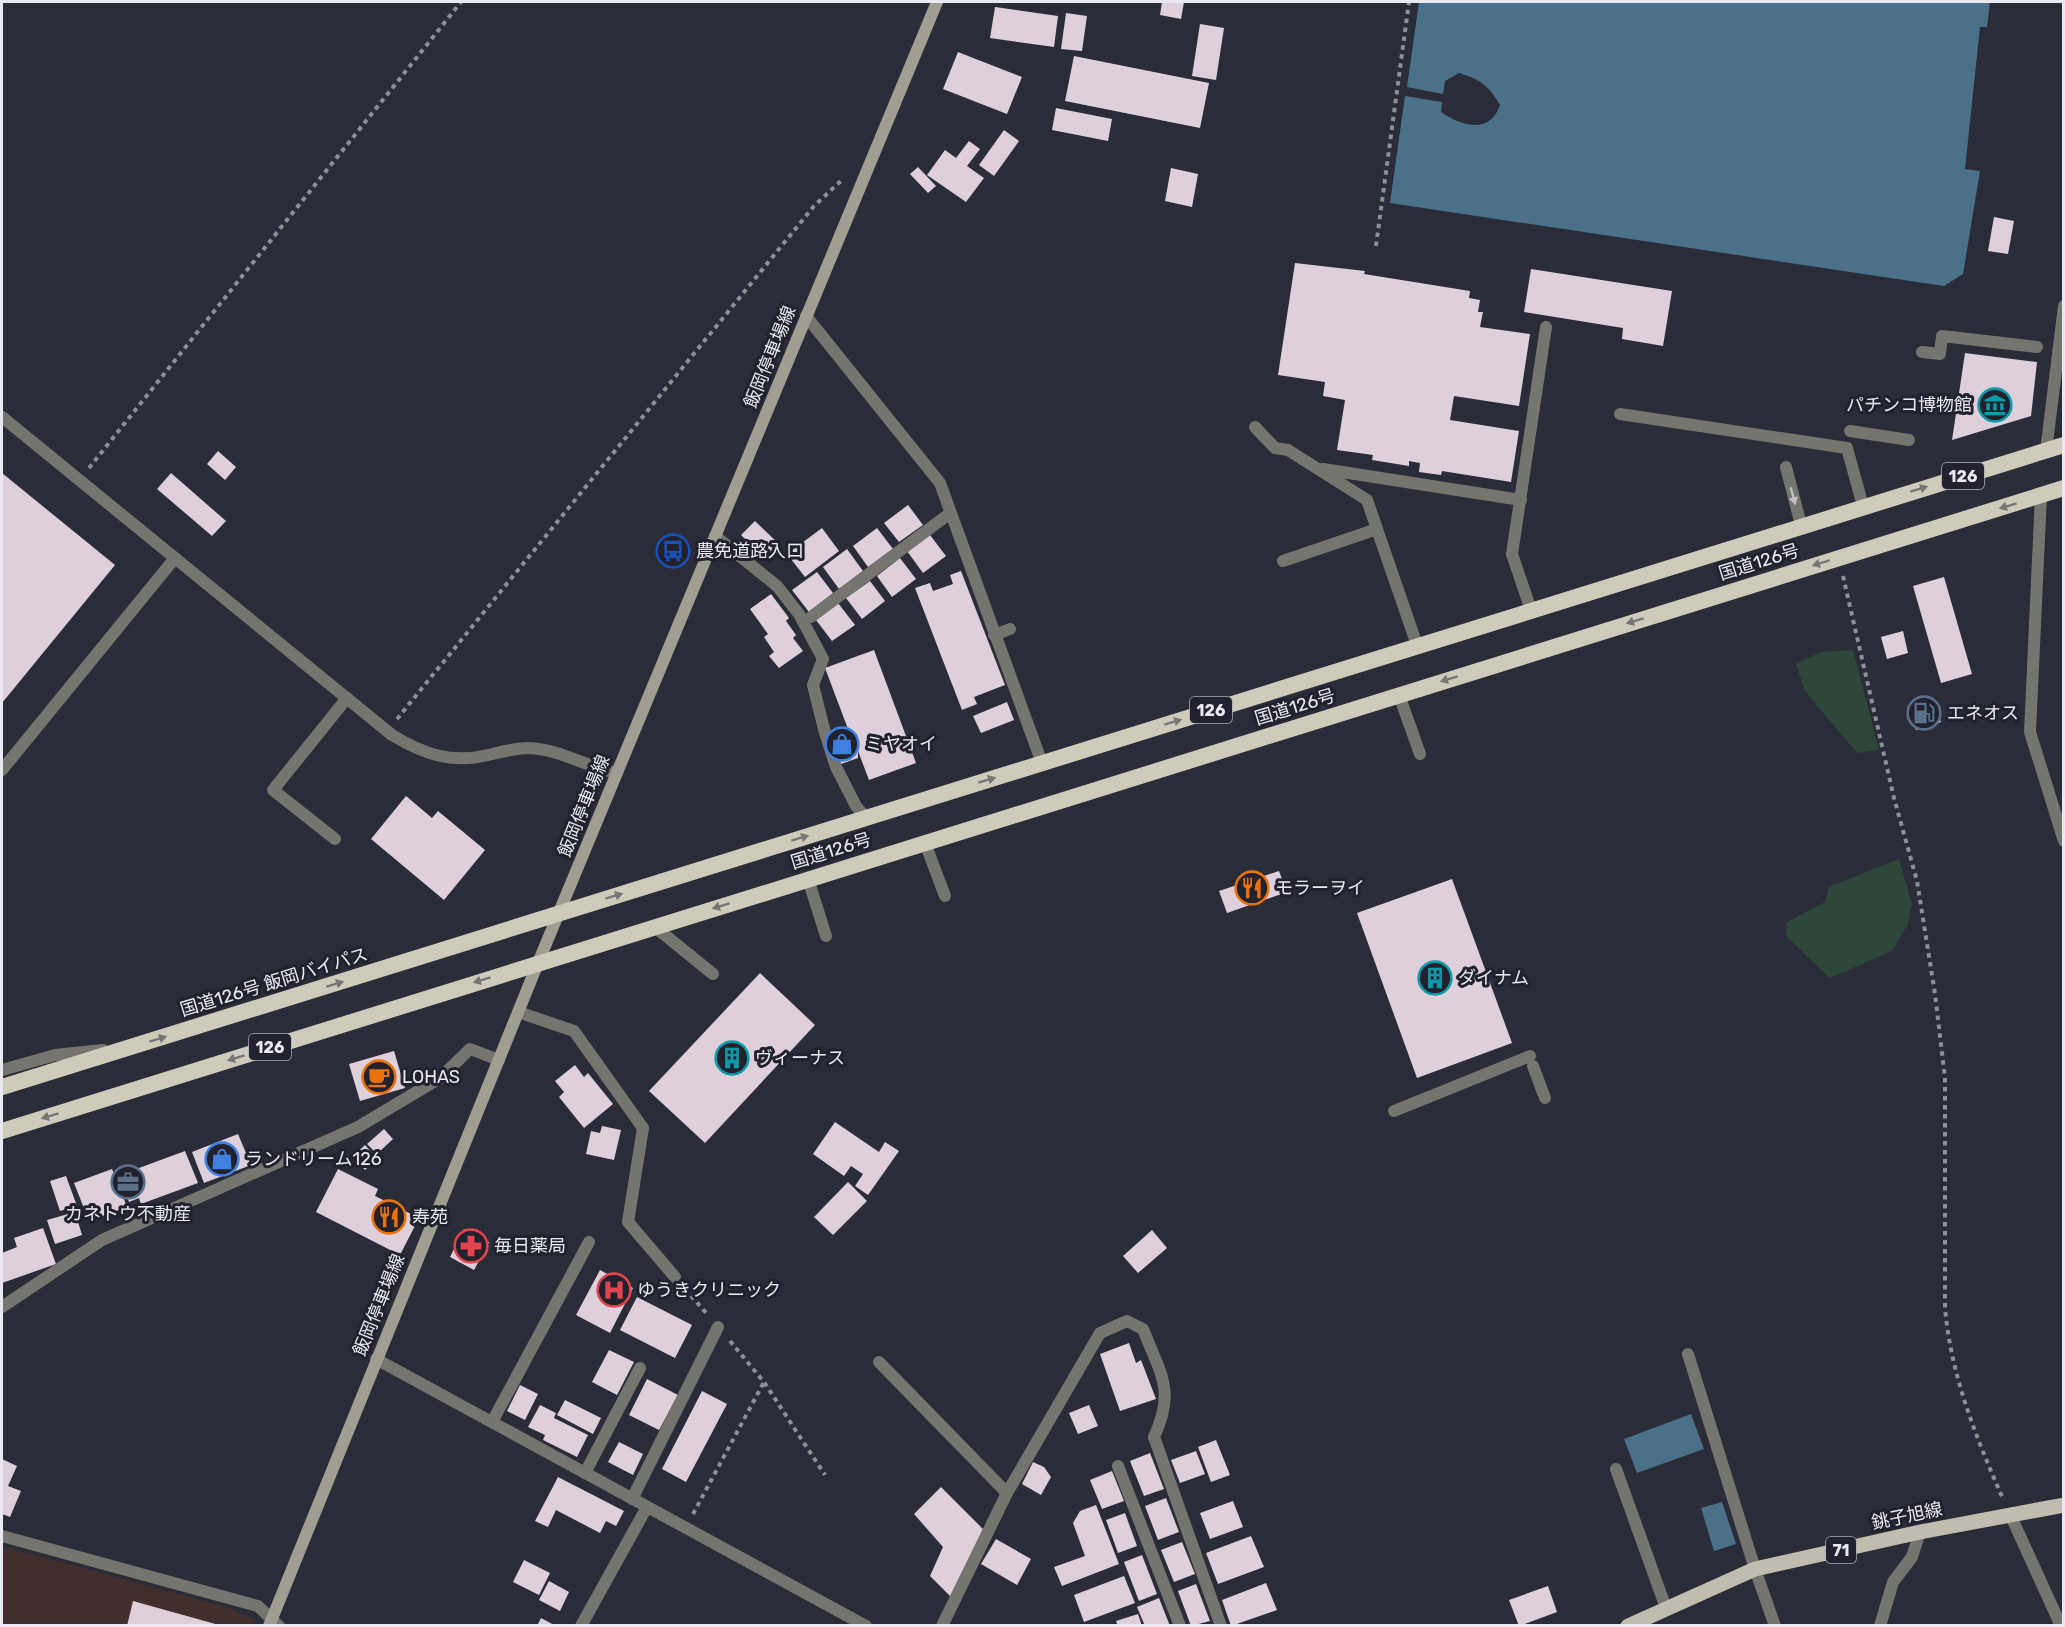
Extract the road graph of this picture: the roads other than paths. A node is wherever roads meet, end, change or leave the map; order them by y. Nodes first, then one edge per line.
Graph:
1 (938, 2) edge
2 (2064, 306) edge
3 (806, 316) junction
4 (1546, 327) dead end
5 (2037, 347) dead end
6 (1922, 352) dead end
7 (1620, 414) dead end
8 (2, 417) edge
9 (1255, 426) dead end
10 (1850, 431) dead end
11 (1909, 440) dead end
12 (2064, 445) edge
13 (2046, 451) junction
14 (1786, 466) dead end
15 (1317, 468) junction
16 (2064, 488) edge
17 (2041, 495) junction
18 (1521, 500) junction
19 (1863, 506) junction
20 (949, 514) junction
21 (1801, 525) junction
22 (1377, 529) junction
23 (715, 536) junction
24 (175, 558) junction
25 (1283, 561) dead end
26 (1531, 610) junction
27 (811, 617) dead end
28 (1010, 629) dead end
29 (994, 635) junction
30 (1417, 645) junction
31 (1399, 695) junction
32 (347, 698) junction
33 (1420, 754) dead end
34 (1042, 763) junction
35 (2, 770) edge
36 (617, 773) junction
37 (866, 818) junction
38 (335, 838) dead end
39 (2064, 841) edge
40 (925, 843) junction
41 (808, 879) junction
42 (945, 896) dead end
43 (558, 914) junction
44 (655, 927) junction
45 (826, 936) dead end
46 (538, 963) junction
47 (713, 974) dead end
48 (518, 1012) junction
49 (128, 1048) junction
50 (499, 1060) junction
51 (2, 1070) edge
52 (2, 1087) edge
53 (1545, 1098) dead end
54 (1394, 1111) dead end
55 (2, 1131) edge
56 (589, 1242) dead end
57 (675, 1277) road end
58 (2, 1307) edge
59 (718, 1327) road end
60 (1688, 1354) dead end
61 (376, 1359) junction
62 (879, 1362) dead end
63 (640, 1368) dead end
64 (492, 1422) junction
65 (1118, 1466) dead end
66 (1616, 1468) dead end
67 (585, 1473) junction
68 (1007, 1493) junction
69 (632, 1499) junction
70 (2064, 1505) edge
71 (647, 1507) junction
72 (2010, 1514) junction
73 (1920, 1532) junction
74 (2, 1536) edge
75 (1755, 1569) junction
76 (1666, 1608) junction
77 (844, 1620) edge
78 (273, 1623) edge
79 (581, 1626) edge
80 (866, 1626) edge
81 (942, 1626) edge
82 (1180, 1626) edge
83 (1221, 1626) edge
84 (1628, 1626) edge
85 (1775, 1626) edge
86 (1880, 1626) edge
87 (2061, 1626) edge

1 - 3 main road, 飯岡停車場線
2 - 13 street
3 - 20 street
3 - 23 main road, 飯岡停車場線
4 - 18 street
5 - 6 street
7 - 19 street
8 - 24 street
9 - 15 street
10 - 11 street
12 - 13 highway, 国道126号 / 126
19 -> 13 highway, 国道126号 / 126
14 -> 21 street
15 - 18 street
15 - 22 street
16 - 17 highway, 国道126号 / 126
17 -> 31 highway, 国道126号 / 126
17 - 39 street
18 - 26 street
19 - 21 highway, 国道126号 / 126
20 - 27 street
20 - 29 street
21 - 26 highway, 国道126号 / 126
22 - 25 street
22 - 30 street
23 - 36 main road, 飯岡停車場線
23 - 37 street
24 - 32 street
24 - 35 street
26 - 30 highway, 国道126号 / 126
28 - 29 street
29 - 34 street
34 -> 30 highway, 国道126号 / 126
31 - 33 street
31 - 40 highway, 国道126号 / 126
32 - 36 street
32 - 38 street
37 -> 34 highway, 国道126号 / 126
36 - 43 main road, 飯岡停車場線
43 -> 37 highway, 国道126号 / 126
40 - 41 highway, 国道126号 / 126
40 - 42 street
41 -> 44 highway, 国道126号 / 126
41 - 45 street
43 - 46 main road, 飯岡停車場線
49 -> 43 highway, 国道126号 飯岡バイパス / 126
44 - 46 highway, 国道126号 / 126
44 - 47 street
46 - 48 main road, 飯岡停車場線
46 -> 55 highway, 126
48 - 50 main road, 飯岡停車場線
48 - 57 street
49 - 51 street
49 - 52 highway, 国道126号 飯岡バイパス / 126
50 - 58 street
50 - 61 main road, 飯岡停車場線
53 - 54 street
56 - 64 street
59 - 69 street
60 - 75 street
61 - 64 street
61 - 78 main road, 飯岡停車場線
62 - 68 street
63 - 67 street
64 - 67 street
65 - 82 street
66 - 76 street
67 - 69 street
68 - 81 street
68 - 83 street
69 - 71 street
70 - 72 main road, 銚子旭線 / 71
71 - 77 street
71 - 79 street
72 - 73 main road, 銚子旭線 / 71
72 - 87 street
73 - 75 main road, 銚子旭線 / 71
73 - 86 street
74 - 78 street
75 - 76 main road, 銚子旭線 / 71
75 - 85 street
76 - 84 main road, 銚子旭線 / 71
77 - 80 street

